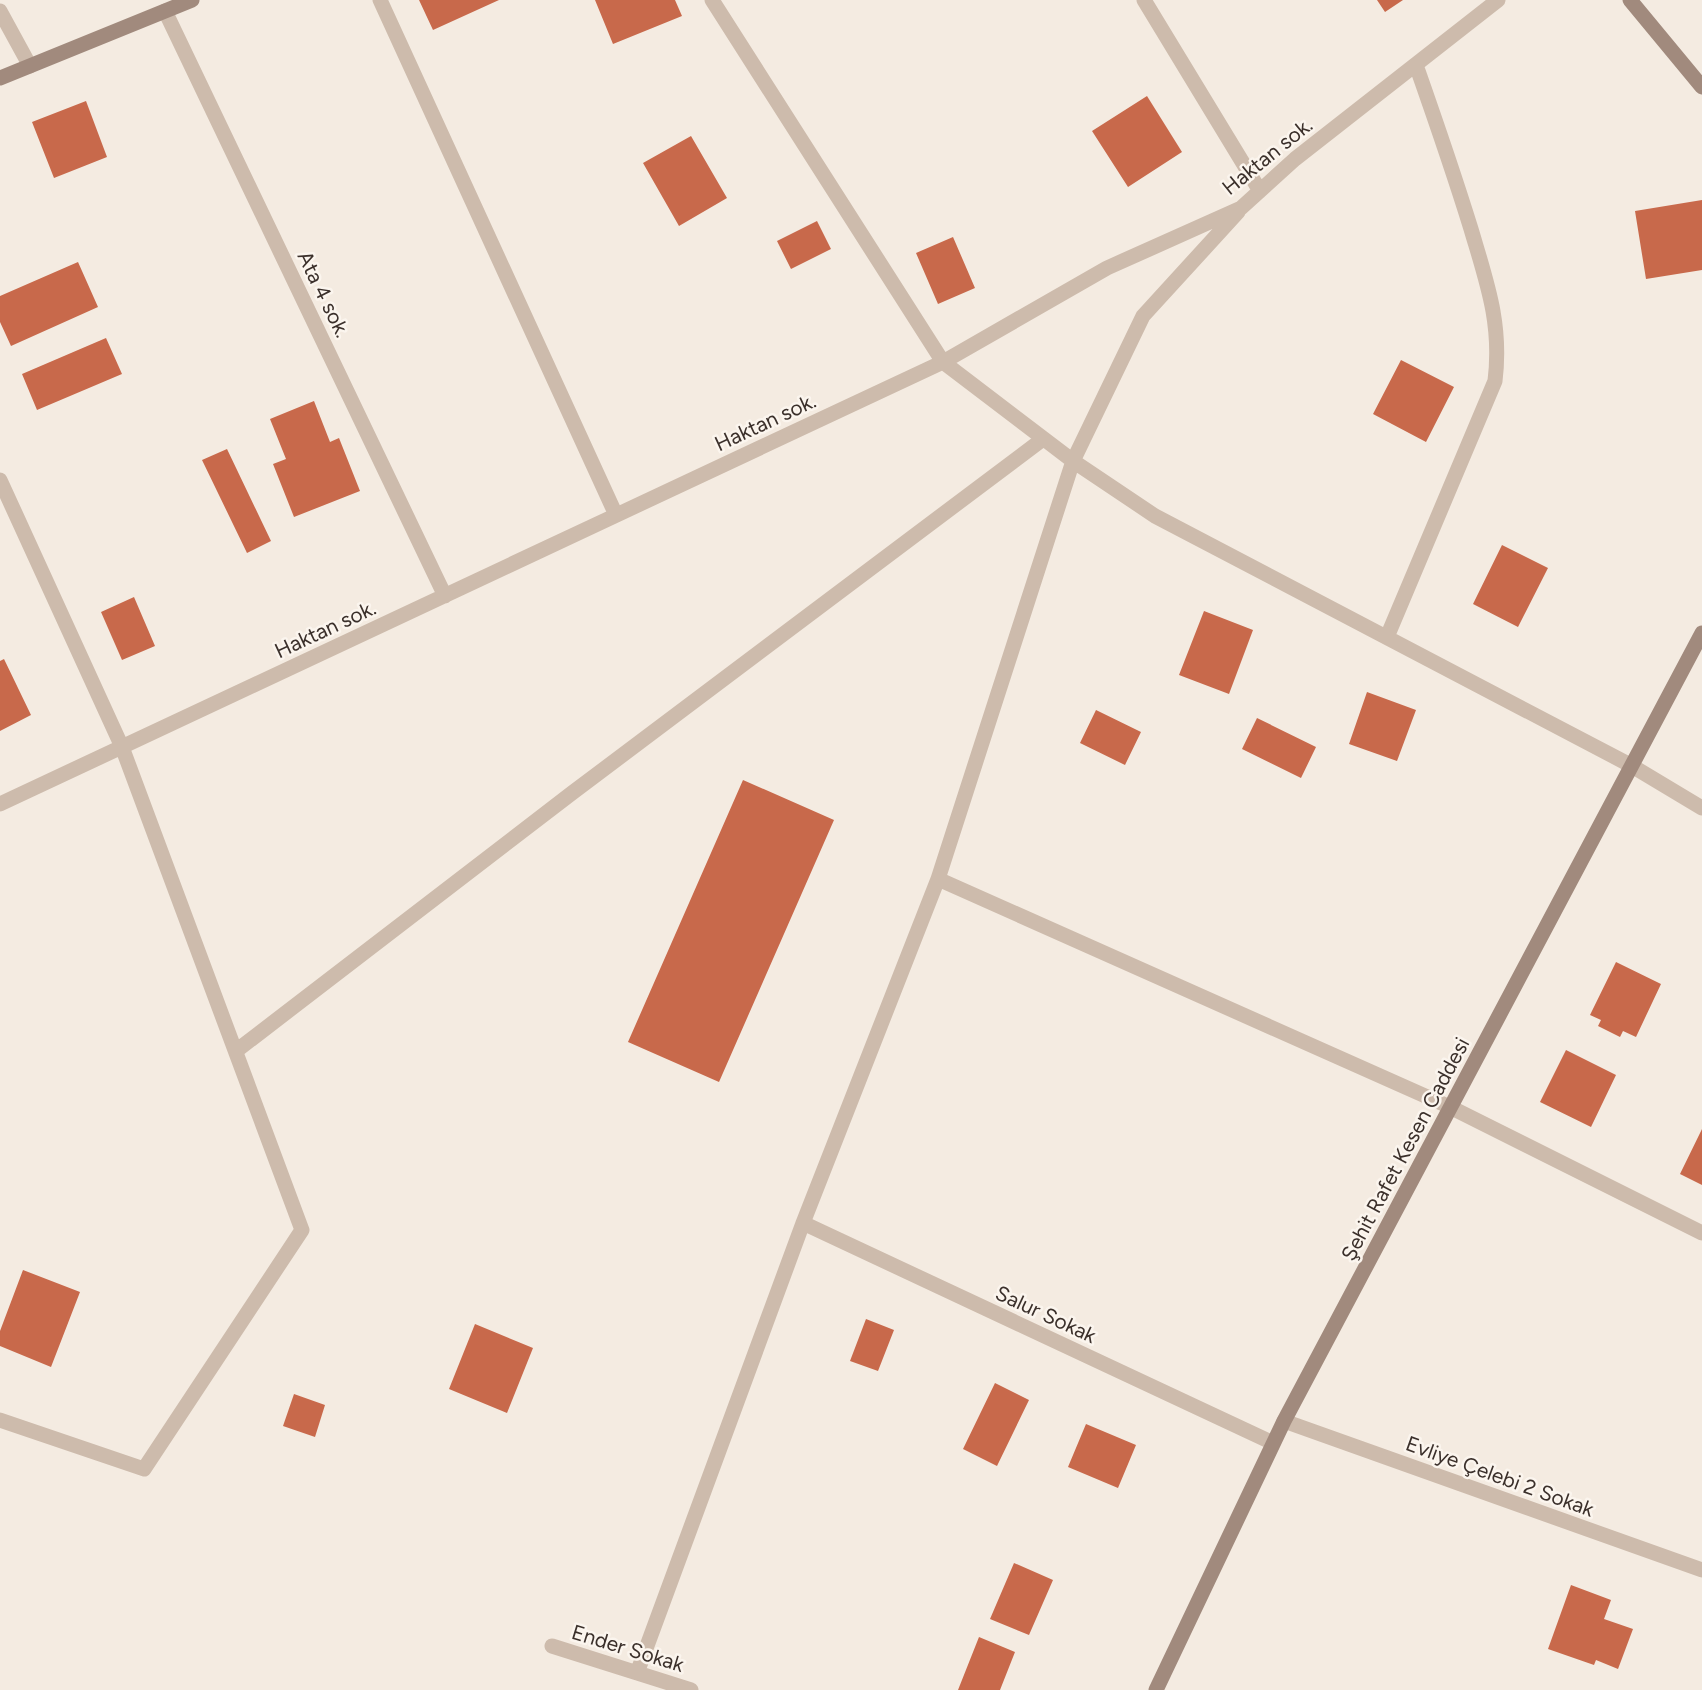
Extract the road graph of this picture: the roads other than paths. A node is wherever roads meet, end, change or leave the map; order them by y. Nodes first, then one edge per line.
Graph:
1 (192, 0) edge
2 (380, 0) edge
3 (712, 0) edge
4 (1144, 0) edge
5 (1498, 0) edge
6 (1630, 0) edge
7 (0, 11) edge
8 (165, 11) junction
9 (1416, 65) junction
10 (30, 66) junction
11 (0, 78) edge
12 (1702, 87) edge
13 (1260, 191) junction
14 (1241, 208) junction
15 (943, 362) junction
16 (1043, 439) junction
17 (1074, 461) junction
18 (0, 480) edge
19 (616, 515) junction
20 (445, 596) junction
21 (1702, 633) edge
22 (1388, 638) junction
23 (122, 747) junction
24 (1632, 766) junction
25 (0, 804) edge
26 (1702, 808) edge
27 (938, 879) junction
28 (236, 1051) junction
29 (1450, 1107) junction
30 (803, 1223) junction
31 (1702, 1233) edge
32 (0, 1420) edge
33 (1284, 1421) junction
34 (1272, 1443) junction
35 (1702, 1570) edge
36 (552, 1646) dead end
37 (637, 1673) junction
38 (691, 1690) edge
39 (1156, 1690) edge

1 - 8 street
2 - 19 street
3 - 15 street
4 - 13 street
5 - 9 street, Haktan sok.
6 - 12 street
7 - 10 street
8 - 10 street
8 - 20 street, Ata 4 sok.
9 - 13 street, Haktan sok.
9 - 22 street
10 - 11 street
13 - 14 street, Haktan sok.
14 - 15 street, Haktan sok.
14 - 17 street
15 - 16 street
15 - 19 street, Haktan sok.
16 - 17 street
16 - 28 street
17 - 22 street
17 - 27 street
18 - 23 street
19 - 20 street, Haktan sok.
20 - 23 street, Haktan sok.
21 - 24 street, Şehit Rafet Kesen Caddesi
22 - 24 street
23 - 25 street, Haktan sok.
23 - 28 street
24 - 26 street
24 - 29 street, Şehit Rafet Kesen Caddesi
27 - 29 street
27 - 30 street
28 - 32 street
29 - 31 street
29 - 33 street, Şehit Rafet Kesen Caddesi
30 - 34 street, Salur Sokak
30 - 37 street
33 - 34 street, Şehit Rafet Kesen Caddesi
33 - 35 street, Evliye Çelebi 2 Sokak
34 - 39 street, Şehit Rafet Kesen Caddesi
36 - 37 street, Ender Sokak
37 - 38 street, Ender Sokak

